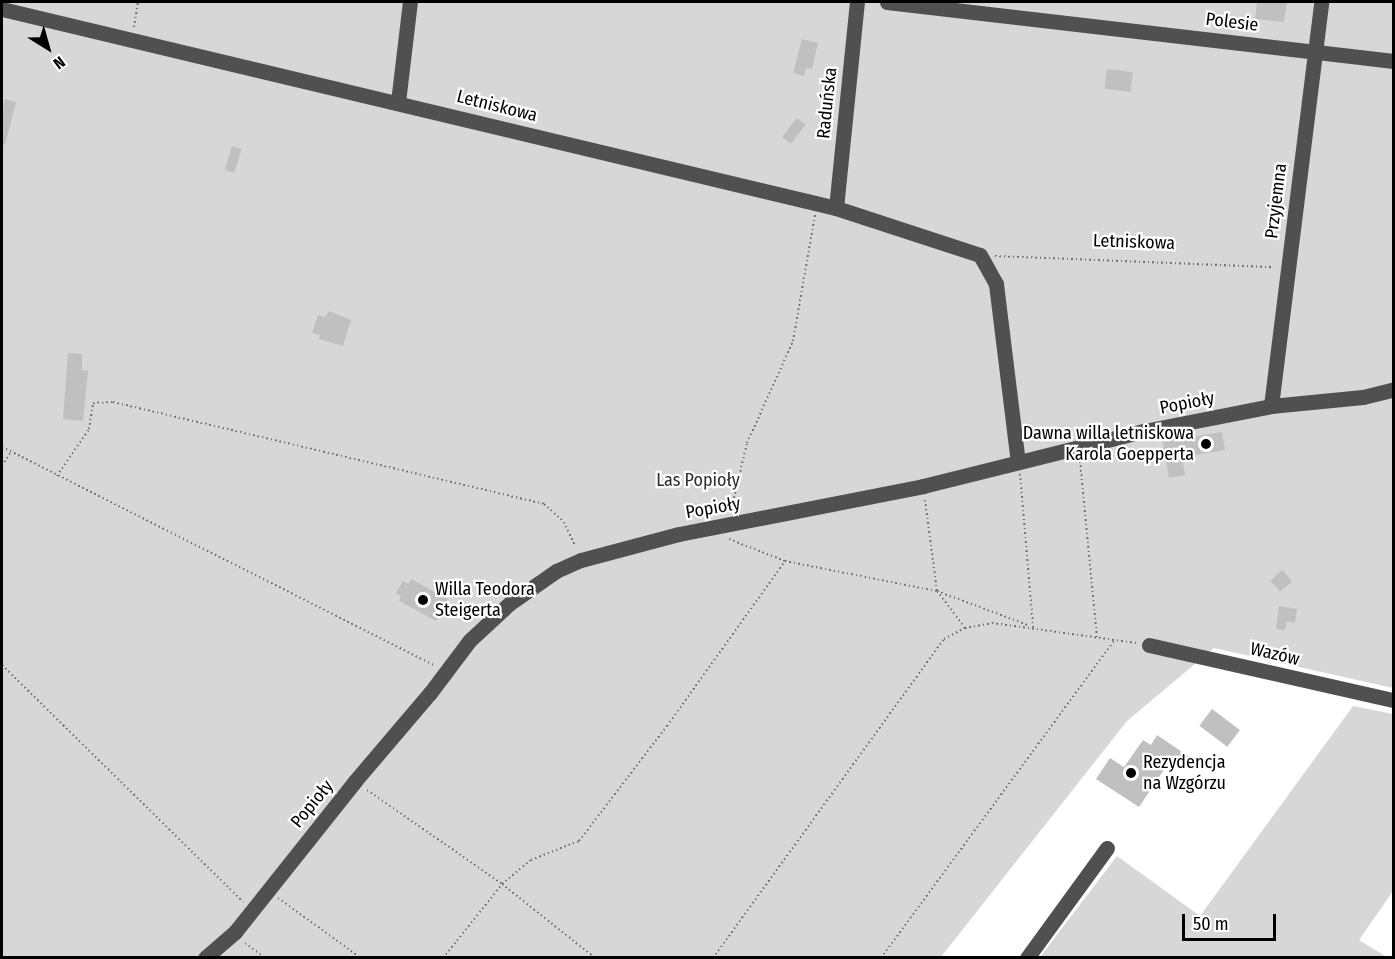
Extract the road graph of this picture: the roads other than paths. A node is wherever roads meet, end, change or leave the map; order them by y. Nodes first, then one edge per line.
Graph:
1 (410, 2) edge
2 (857, 2) edge
3 (887, 2) edge
4 (1321, 2) edge
5 (2, 9) edge
6 (1314, 52) junction
7 (1394, 61) edge
8 (398, 102) junction
9 (836, 208) junction
10 (1394, 389) edge
11 (1271, 406) junction
12 (1018, 462) junction
13 (1149, 645) road end
14 (1394, 700) edge
15 (1107, 848) dead end
16 (205, 957) edge
17 (1028, 957) edge

1 - 8 street
2 - 9 street, Raduńska
3 - 6 street, Polesie
4 - 6 street, Przyjemna
5 - 8 street, Letniskowa
6 - 7 street, Polesie
6 - 11 street, Przyjemna
8 - 9 street, Letniskowa
9 - 12 street, Letniskowa
10 - 11 street, Popioły
11 - 12 street, Popioły
12 - 16 street, Popioły
13 - 14 street, Wazów
15 - 17 street

